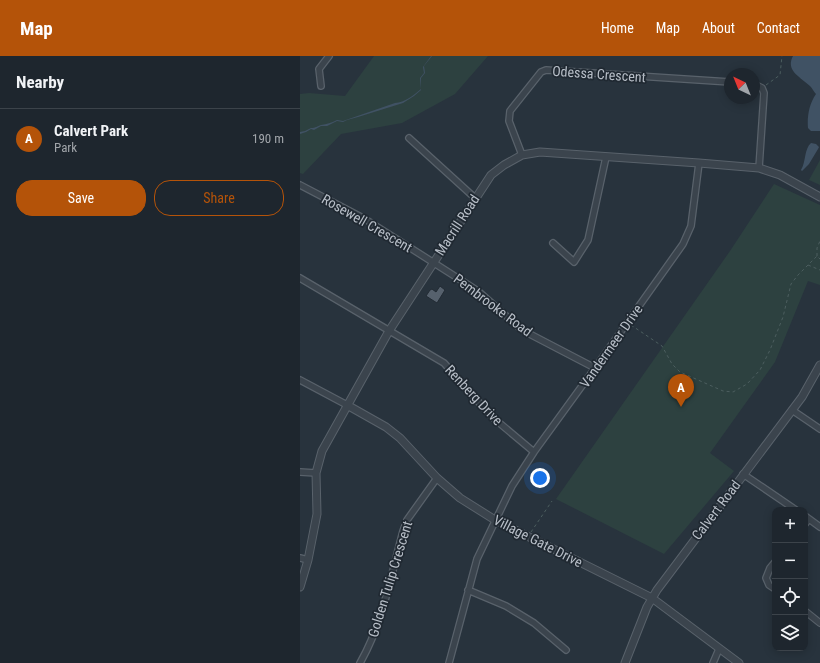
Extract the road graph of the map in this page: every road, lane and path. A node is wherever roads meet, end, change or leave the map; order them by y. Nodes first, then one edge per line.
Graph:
1 (330, 56) edge
2 (782, 56) edge
3 (724, 82) edge
4 (321, 86) dead end
5 (762, 88) joint
6 (409, 138) dead end
7 (522, 155) junction
8 (606, 157) junction
9 (699, 163) junction
10 (759, 168) junction
11 (300, 185) edge
12 (820, 197) edge
13 (474, 198) junction
14 (820, 241) edge
15 (553, 243) dead end
16 (817, 256) junction
17 (820, 259) edge
18 (433, 262) junction
19 (808, 265) junction
20 (820, 270) edge
21 (300, 278) edge
22 (628, 323) junction
23 (388, 331) junction
24 (820, 365) edge
25 (595, 368) junction
26 (300, 380) edge
27 (347, 406) junction
28 (792, 410) junction
29 (820, 429) edge
30 (534, 452) junction
31 (300, 472) edge
32 (316, 473) junction
33 (743, 474) junction
34 (437, 478) junction
35 (552, 501) dead end
36 (792, 507) edge
37 (495, 520) junction
38 (808, 520) edge
39 (820, 527) edge
40 (528, 536) junction
41 (300, 558) edge
42 (308, 560) junction
43 (772, 566) edge
44 (300, 587) edge
45 (772, 587) edge
46 (468, 590) junction
47 (652, 598) junction
48 (808, 613) edge
49 (820, 623) edge
50 (719, 649) junction
51 (566, 650) dead end
52 (360, 663) edge
53 (449, 663) edge
54 (625, 663) edge
55 (713, 663) edge
56 (739, 663) edge

1 - 4 street
2 - 5 path
3 - 7 street, Odessa Crescent
5 - 10 street
6 - 13 street
7 - 8 street, Macrill Road
7 - 13 street, Macrill Road
8 - 9 street, Macrill Road
8 - 15 street
9 - 10 street, Macrill Road
9 - 22 street, Vandermeer Drive
10 - 12 street, Macrill Road
11 - 18 street, Rosewell Crescent
13 - 18 street, Macrill Road
14 - 16 path
16 - 17 path
16 - 19 path
18 - 23 street, Macrill Road
18 - 25 street, Pembrooke Road
19 - 20 path
19 - 22 path
21 - 23 street, Renberg Drive
22 - 25 street, Vandermeer Drive
23 - 27 street, Macrill Road
23 - 30 street, Renberg Drive
24 - 28 street, Calvert Road
25 - 30 street, Vandermeer Drive
26 - 27 street
27 - 32 street, Macrill Road
27 - 34 street, Village Gate Drive
28 - 29 street
28 - 33 street, Calvert Road
30 - 37 street, Vandermeer Drive
31 - 32 street
32 - 42 street, Macrill Road
33 - 36 street
33 - 47 street, Calvert Road
34 - 37 street, Village Gate Drive
34 - 52 street, Golden Tulip Crescent
35 - 40 path
37 - 40 street, Village Gate Drive
37 - 46 street
38 - 39 street
40 - 47 street, Village Gate Drive
41 - 42 street
42 - 44 street, Macrill Road
43 - 45 street
46 - 51 street
46 - 53 street
47 - 50 street, Village Gate Drive
47 - 54 street, Calvert Road
48 - 49 street
50 - 55 street
50 - 56 street, Village Gate Drive

